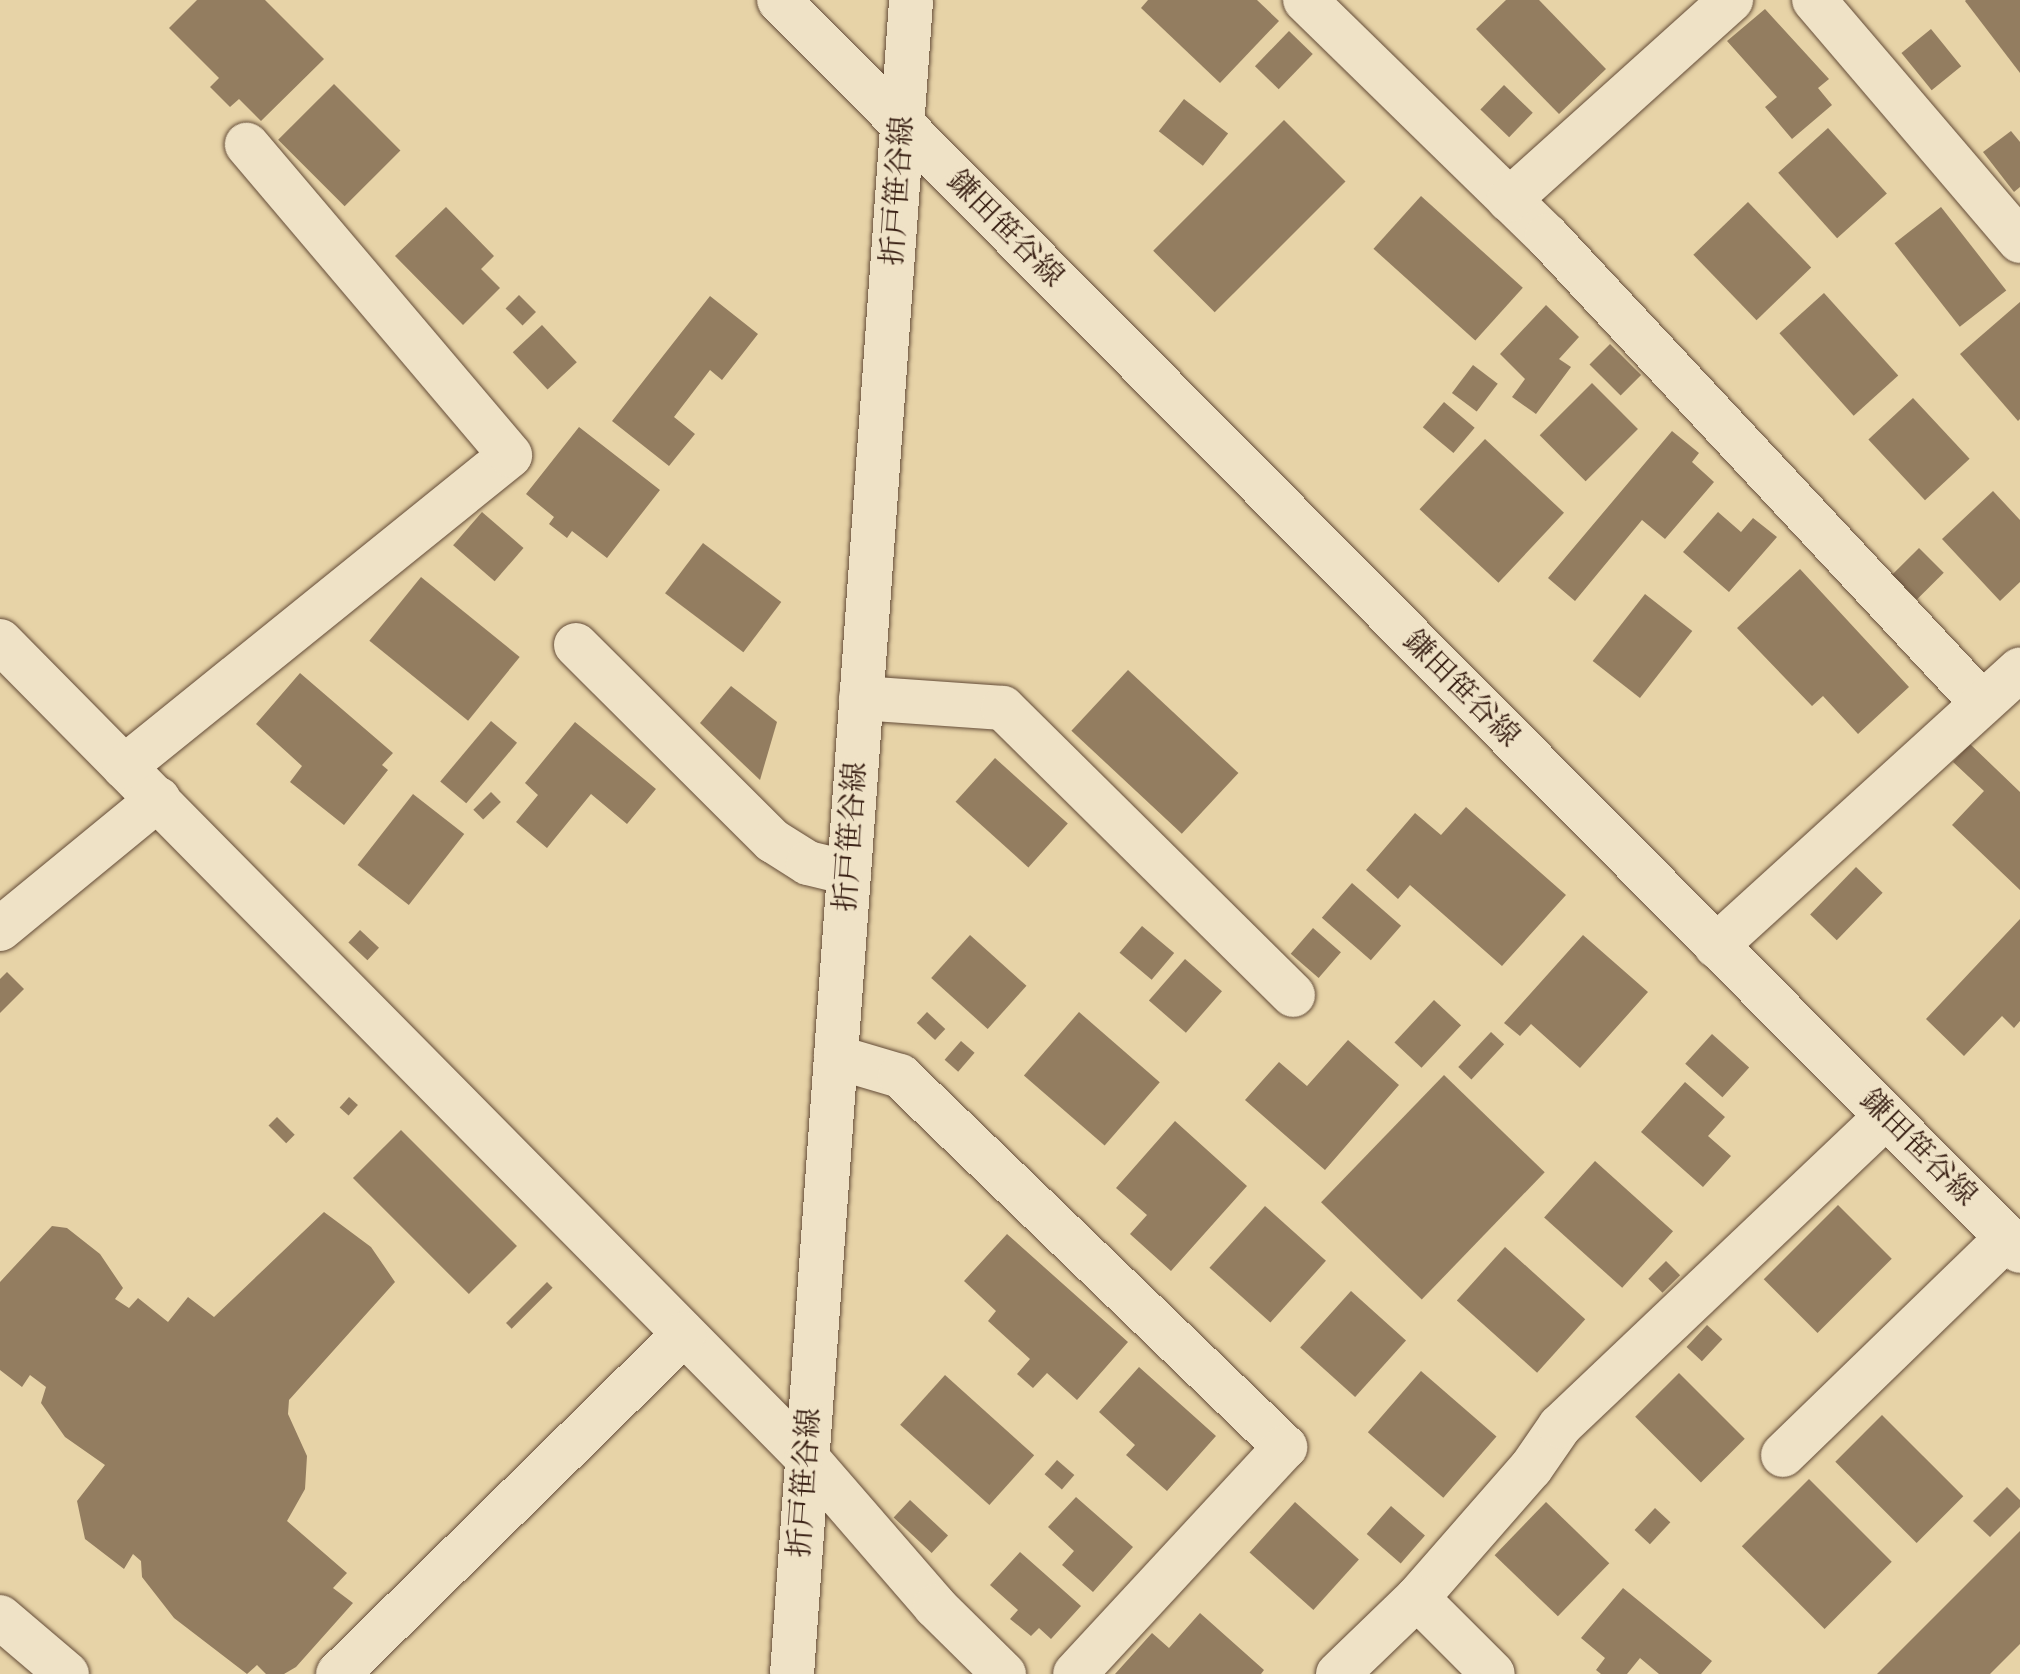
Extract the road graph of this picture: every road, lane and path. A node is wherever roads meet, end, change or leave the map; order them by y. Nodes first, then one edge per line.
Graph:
1 (779, 0) edge
2 (911, 0) edge
3 (1305, 0) edge
4 (1731, 0) edge
5 (1814, 0) edge
6 (902, 126) junction
7 (247, 145) dead end
8 (1509, 200) junction
9 (2020, 241) edge
10 (0, 641) edge
11 (576, 645) dead end
12 (2020, 669) edge
13 (861, 698) junction
14 (1982, 703) junction
15 (124, 767) junction
16 (158, 799) junction
17 (849, 873) junction
18 (0, 929) edge
19 (1716, 946) junction
20 (1293, 995) dead end
21 (836, 1057) junction
22 (1886, 1117) junction
23 (2014, 1245) edge
24 (684, 1334) junction
25 (1783, 1455) dead end
26 (807, 1458) junction
27 (1417, 1598) junction
28 (0, 1617) edge
29 (67, 1674) edge
30 (338, 1674) edge
31 (792, 1674) edge
32 (1004, 1674) edge
33 (1075, 1674) edge
34 (1338, 1674) edge
35 (1493, 1674) edge

1 - 6 street, 鎌田笹谷線
2 - 6 street, 折戸笹谷線
3 - 8 street
4 - 8 street
5 - 9 street
6 - 13 street, 折戸笹谷線
6 - 19 street, 鎌田笹谷線
7 - 15 street
8 - 14 street
10 - 15 street
11 - 17 street
12 - 14 street
13 - 17 street, 折戸笹谷線
13 - 20 street
14 - 19 street
15 - 16 street
16 - 18 street
16 - 24 street
17 - 21 street, 折戸笹谷線
19 - 22 street, 鎌田笹谷線
21 - 26 street, 折戸笹谷線
21 - 33 street
22 - 23 street, 鎌田笹谷線
22 - 27 street
23 - 25 street
24 - 26 street
24 - 30 street
26 - 31 street, 折戸笹谷線
26 - 32 street
27 - 34 street
27 - 35 street
28 - 29 street

